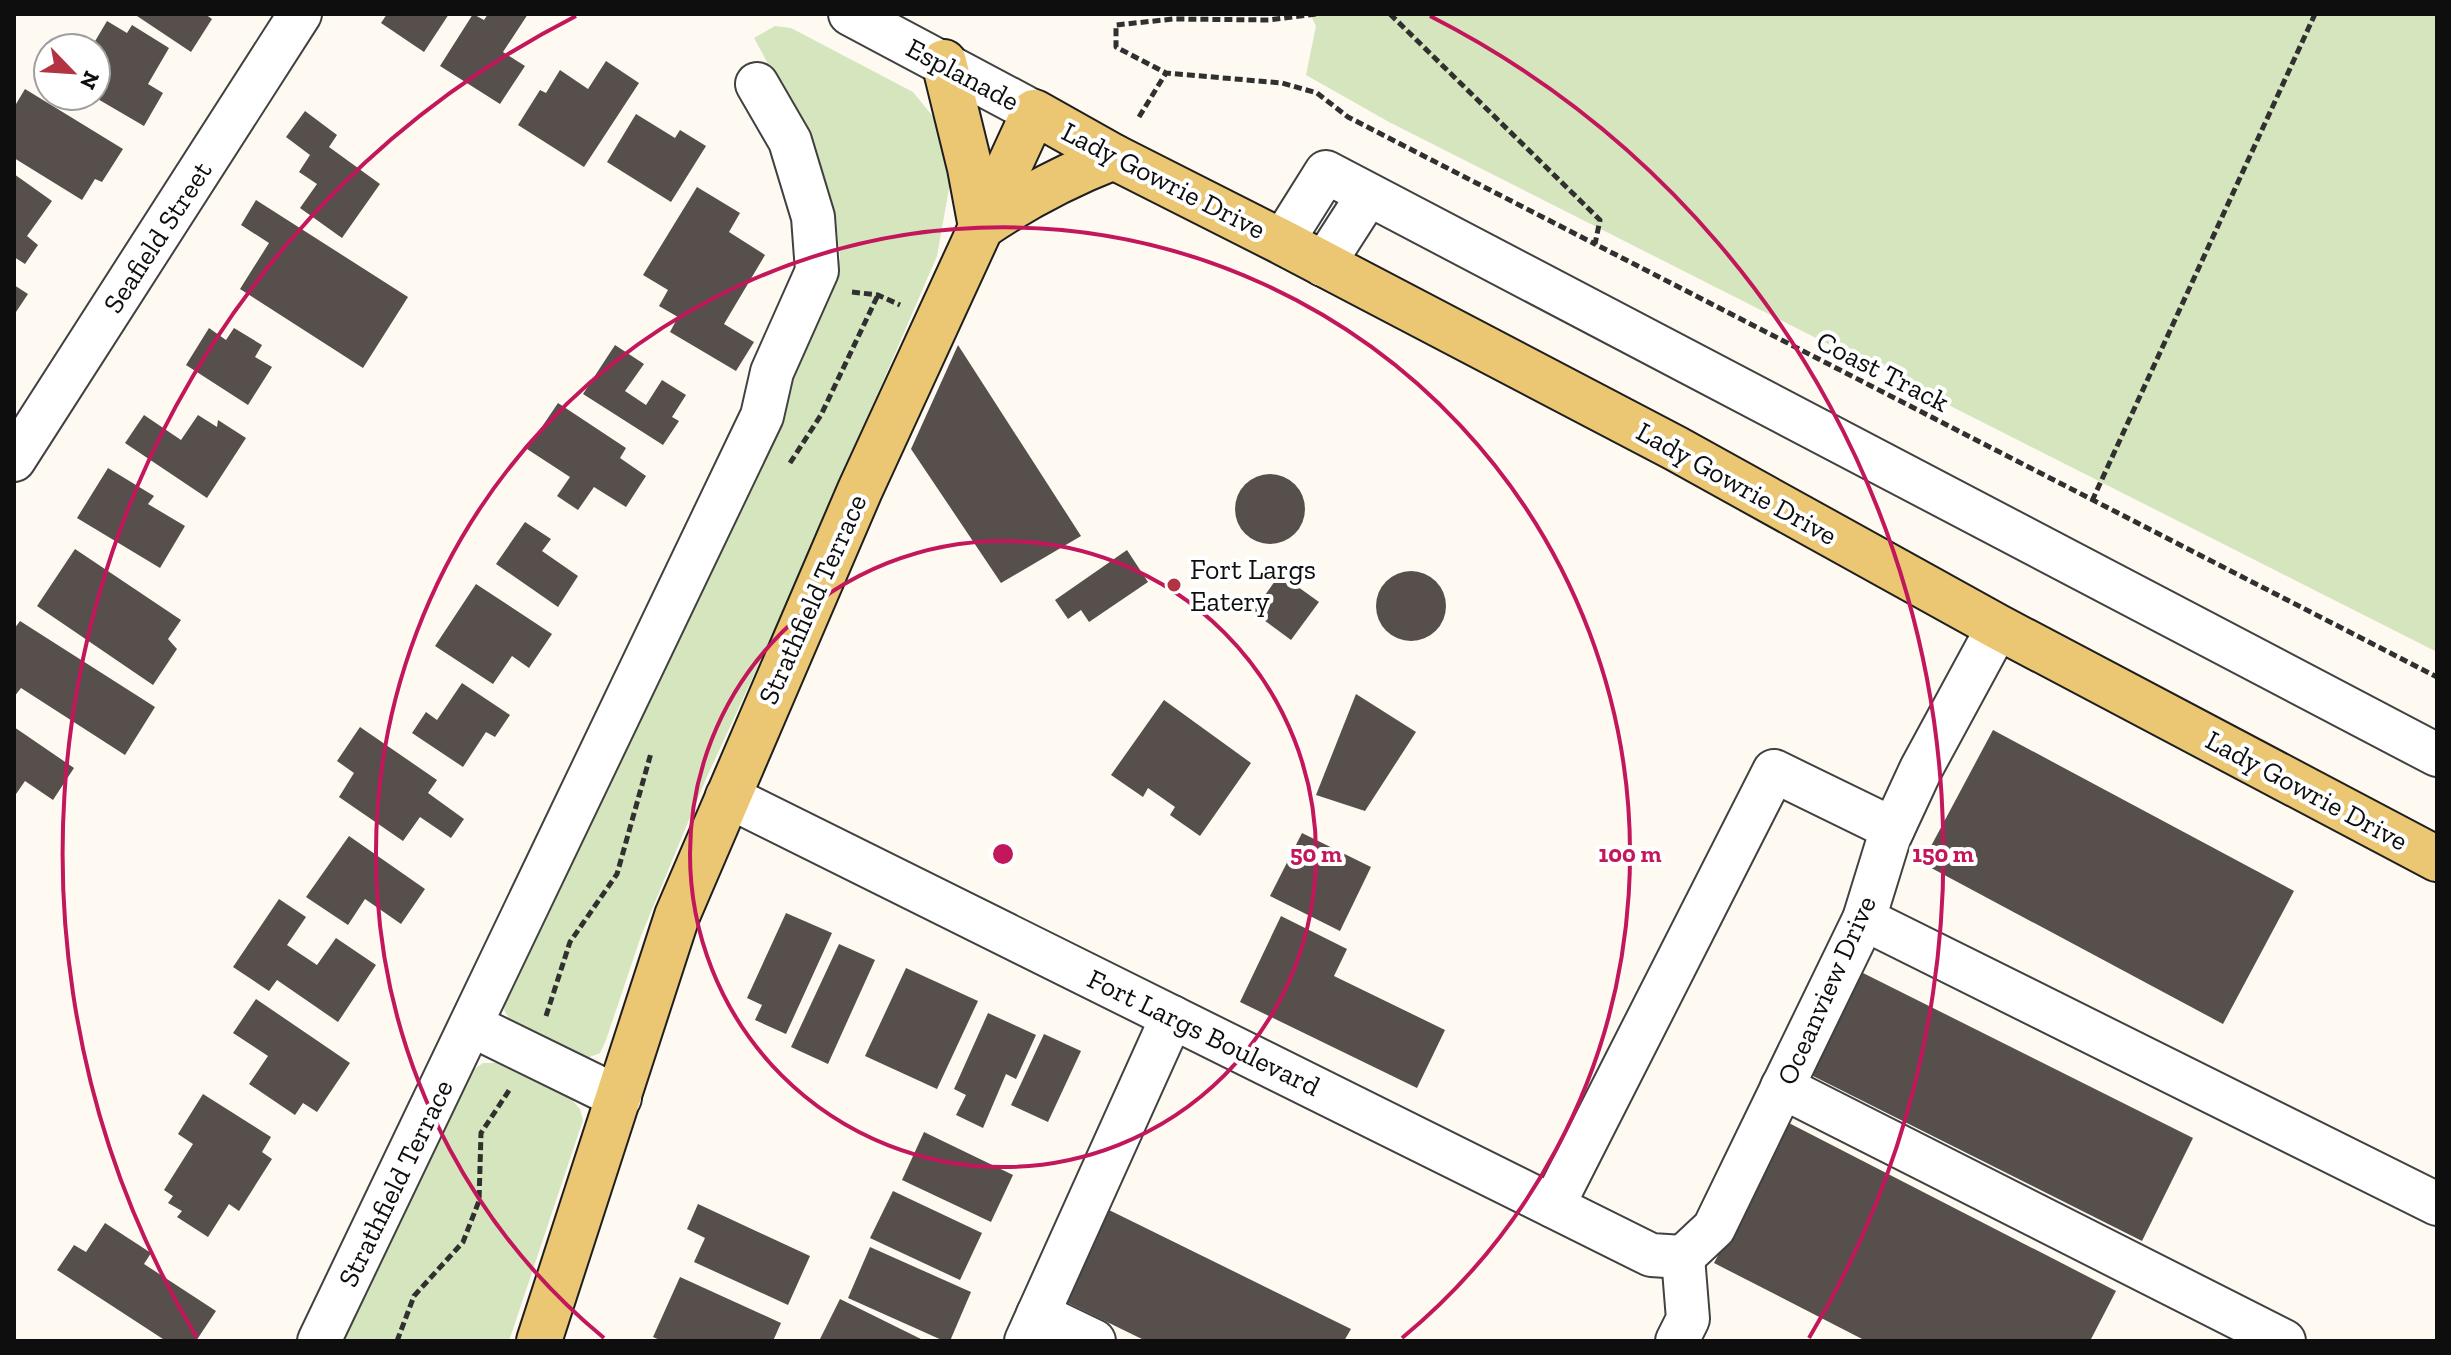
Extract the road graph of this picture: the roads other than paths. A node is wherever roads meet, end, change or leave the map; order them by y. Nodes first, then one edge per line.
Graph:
1 (300, 14) edge
2 (850, 14) edge
3 (944, 62) junction
4 (757, 84) dead end
5 (1034, 112) junction
6 (1114, 157) junction
7 (1368, 195) junction
8 (981, 227) junction
9 (1282, 242) junction
10 (1323, 265) junction
11 (14, 460) edge
12 (1998, 627) junction
13 (2437, 755) edge
14 (727, 796) junction
15 (1893, 829) junction
16 (2437, 859) edge
17 (1864, 919) junction
18 (1172, 1017) junction
19 (471, 1025) junction
20 (1782, 1087) junction
21 (620, 1098) junction
22 (2437, 1204) edge
23 (1553, 1206) junction
24 (1683, 1257) junction
25 (1032, 1328) edge
26 (319, 1341) edge
27 (539, 1341) edge
28 (1094, 1341) edge
29 (1677, 1341) edge
30 (2284, 1341) edge

1 - 11 street, Seafield Street
2 - 3 street, Esplanade
3 - 5 street, Esplanade
3 - 8 main road
4 - 19 street, Strathfield Terrace
5 - 6 main road, Lady Gowrie Drive
5 - 8 main road, Strathfield Terrace
6 - 8 main road
6 - 9 main road, Lady Gowrie Drive
7 - 9 street
7 - 10 street
7 - 13 street
8 - 14 main road, Strathfield Terrace
9 - 10 main road, Lady Gowrie Drive
10 - 12 main road, Lady Gowrie Drive
12 - 15 street, Oceanview Drive
12 - 16 main road, Lady Gowrie Drive
14 - 18 street, Fort Largs Boulevard
14 - 21 main road, Strathfield Terrace
15 - 17 street, Oceanview Drive
15 - 23 street
17 - 20 street, Oceanview Drive
17 - 22 street
18 - 23 street, Fort Largs Boulevard
18 - 25 street
19 - 21 street
19 - 26 street, Strathfield Terrace
20 - 24 street, Oceanview Drive
20 - 30 street
21 - 27 main road, Strathfield Terrace
23 - 24 street, Fort Largs Boulevard
24 - 29 street
25 - 28 street

